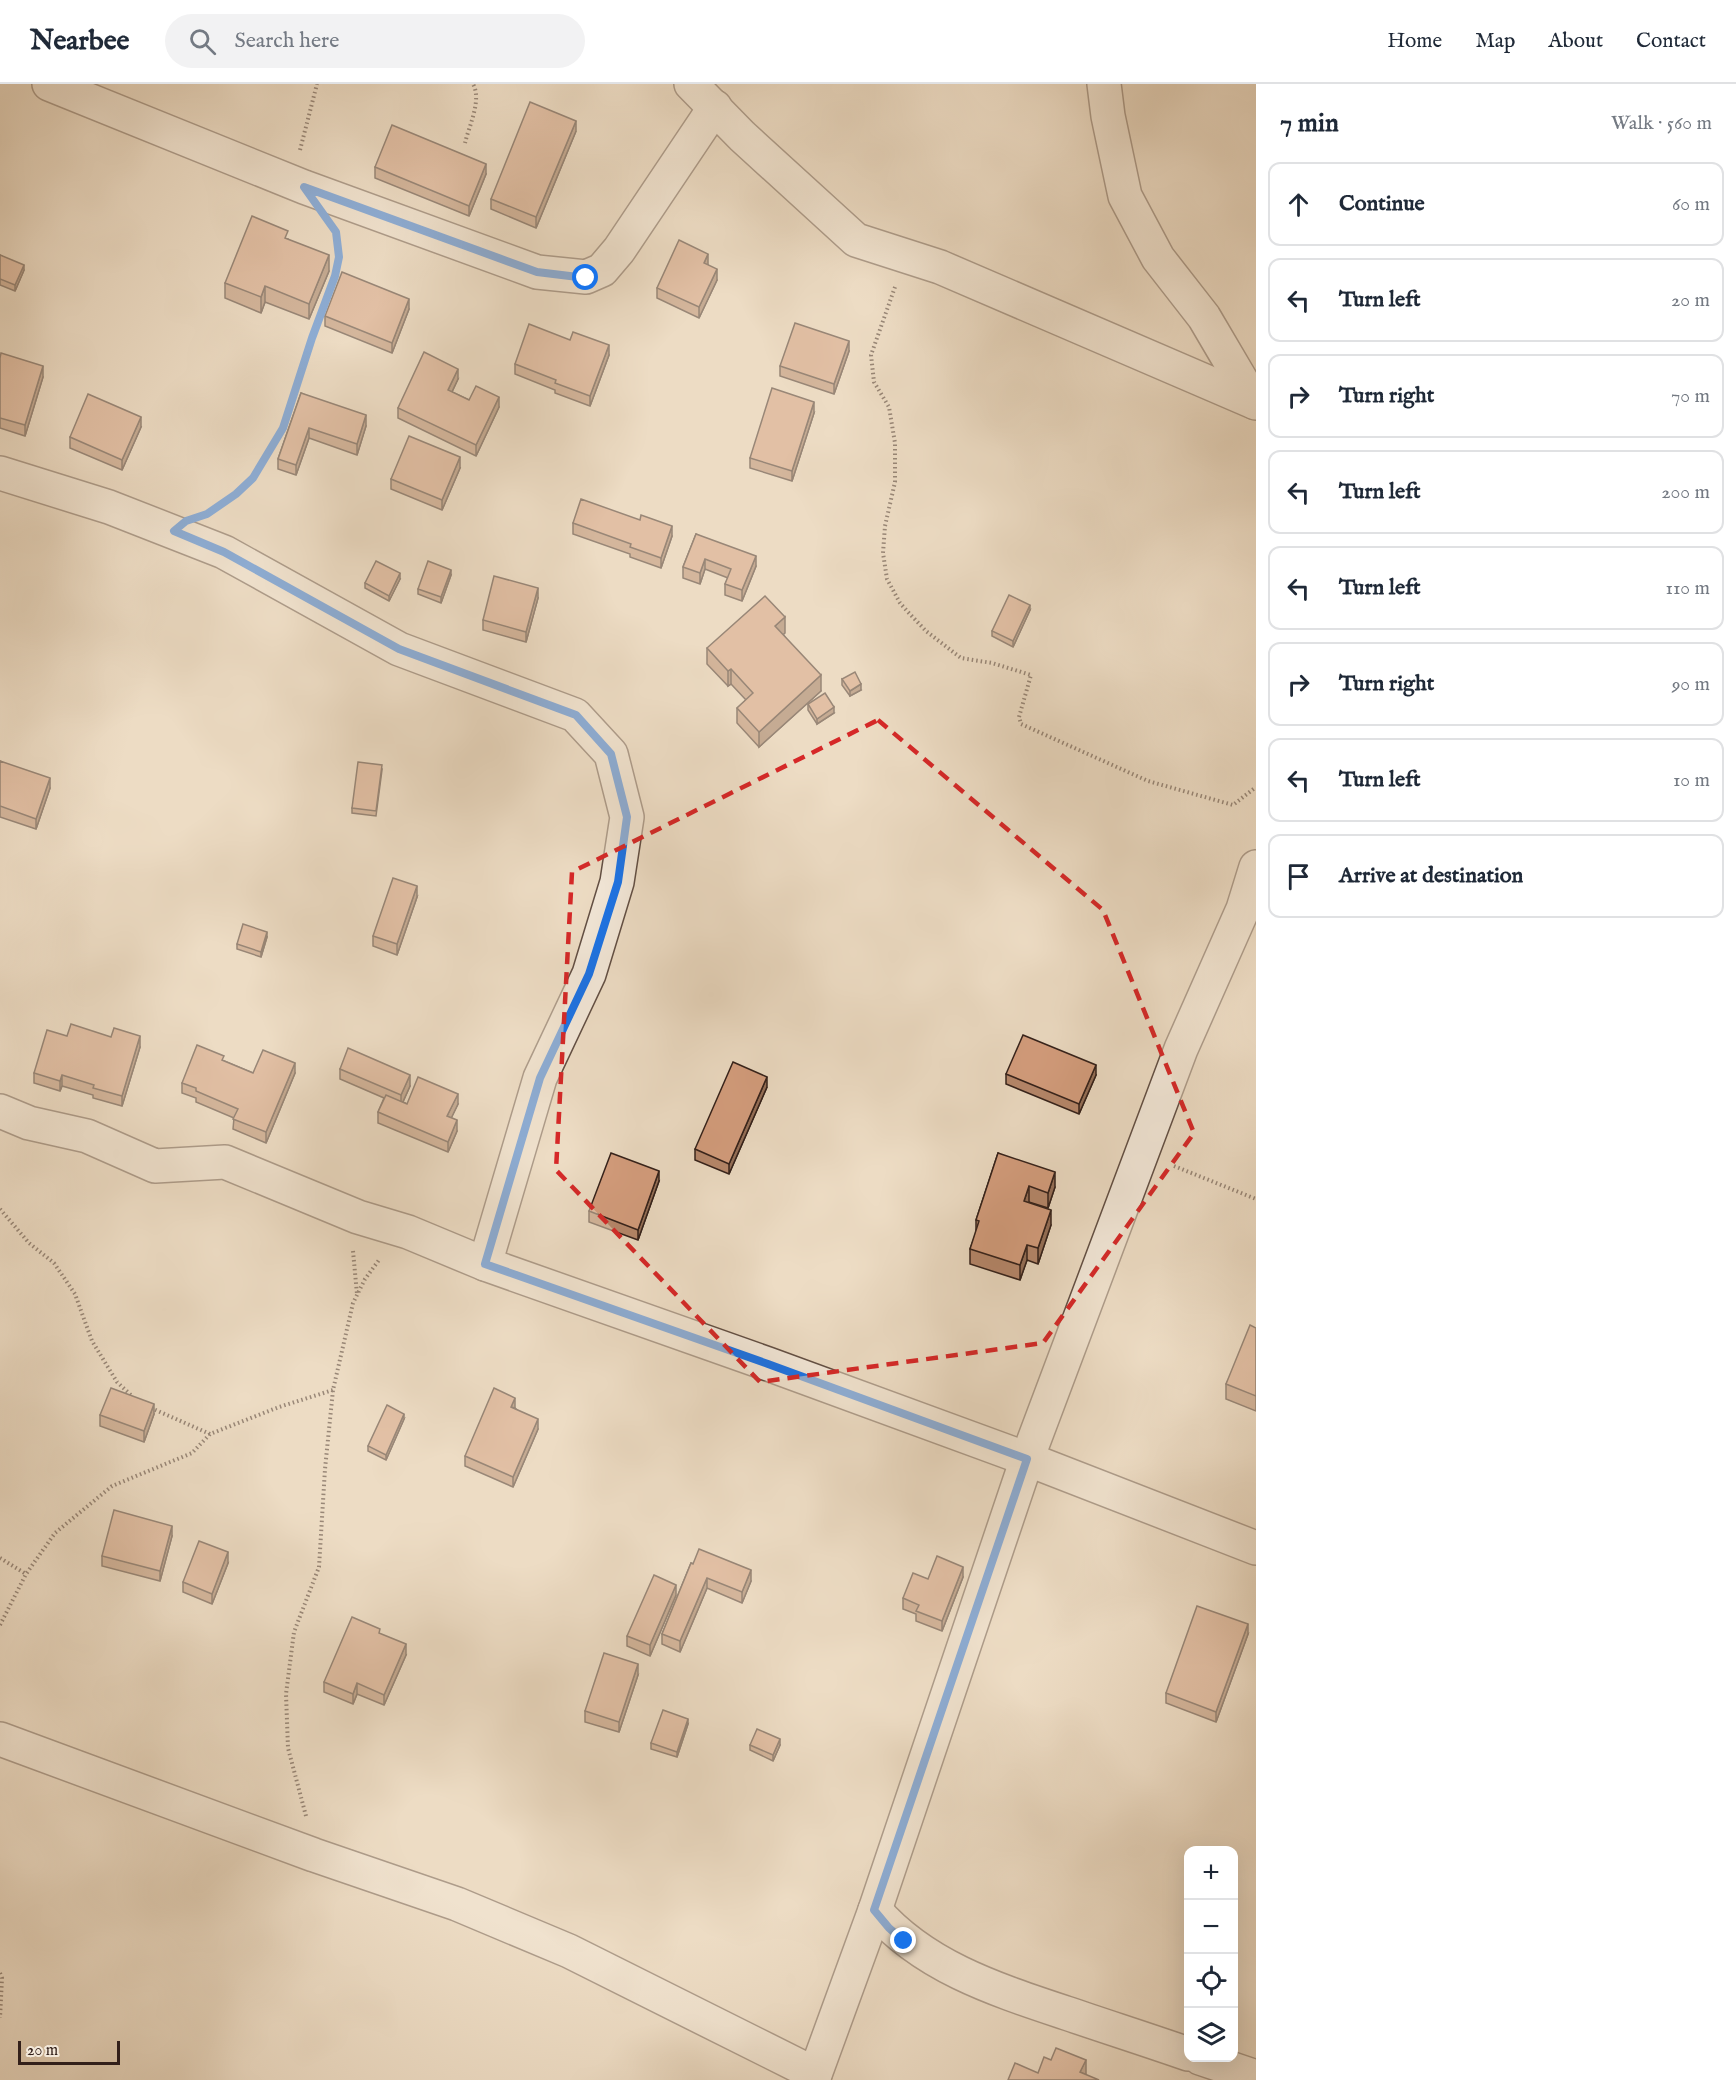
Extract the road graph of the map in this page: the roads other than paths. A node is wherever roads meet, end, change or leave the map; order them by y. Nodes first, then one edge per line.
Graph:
1 (49, 84) edge
2 (691, 84) edge
3 (1104, 84) edge
4 (715, 107) junction
5 (1255, 403) edge
6 (0, 473) edge
7 (1256, 867) edge
8 (0, 1111) edge
9 (485, 1264) junction
10 (1027, 1459) junction
11 (1256, 1548) edge
12 (0, 1739) edge
13 (874, 1910) junction
14 (1184, 2053) edge
15 (1212, 2062) edge
16 (1256, 2076) edge
17 (814, 2077) edge

1 - 4 street
2 - 4 street
3 - 5 street
4 - 5 street
6 - 9 street
7 - 10 street
8 - 9 street
9 - 10 street
10 - 11 street
10 - 13 street
12 - 17 street
13 - 14 street
13 - 17 street
15 - 16 street

